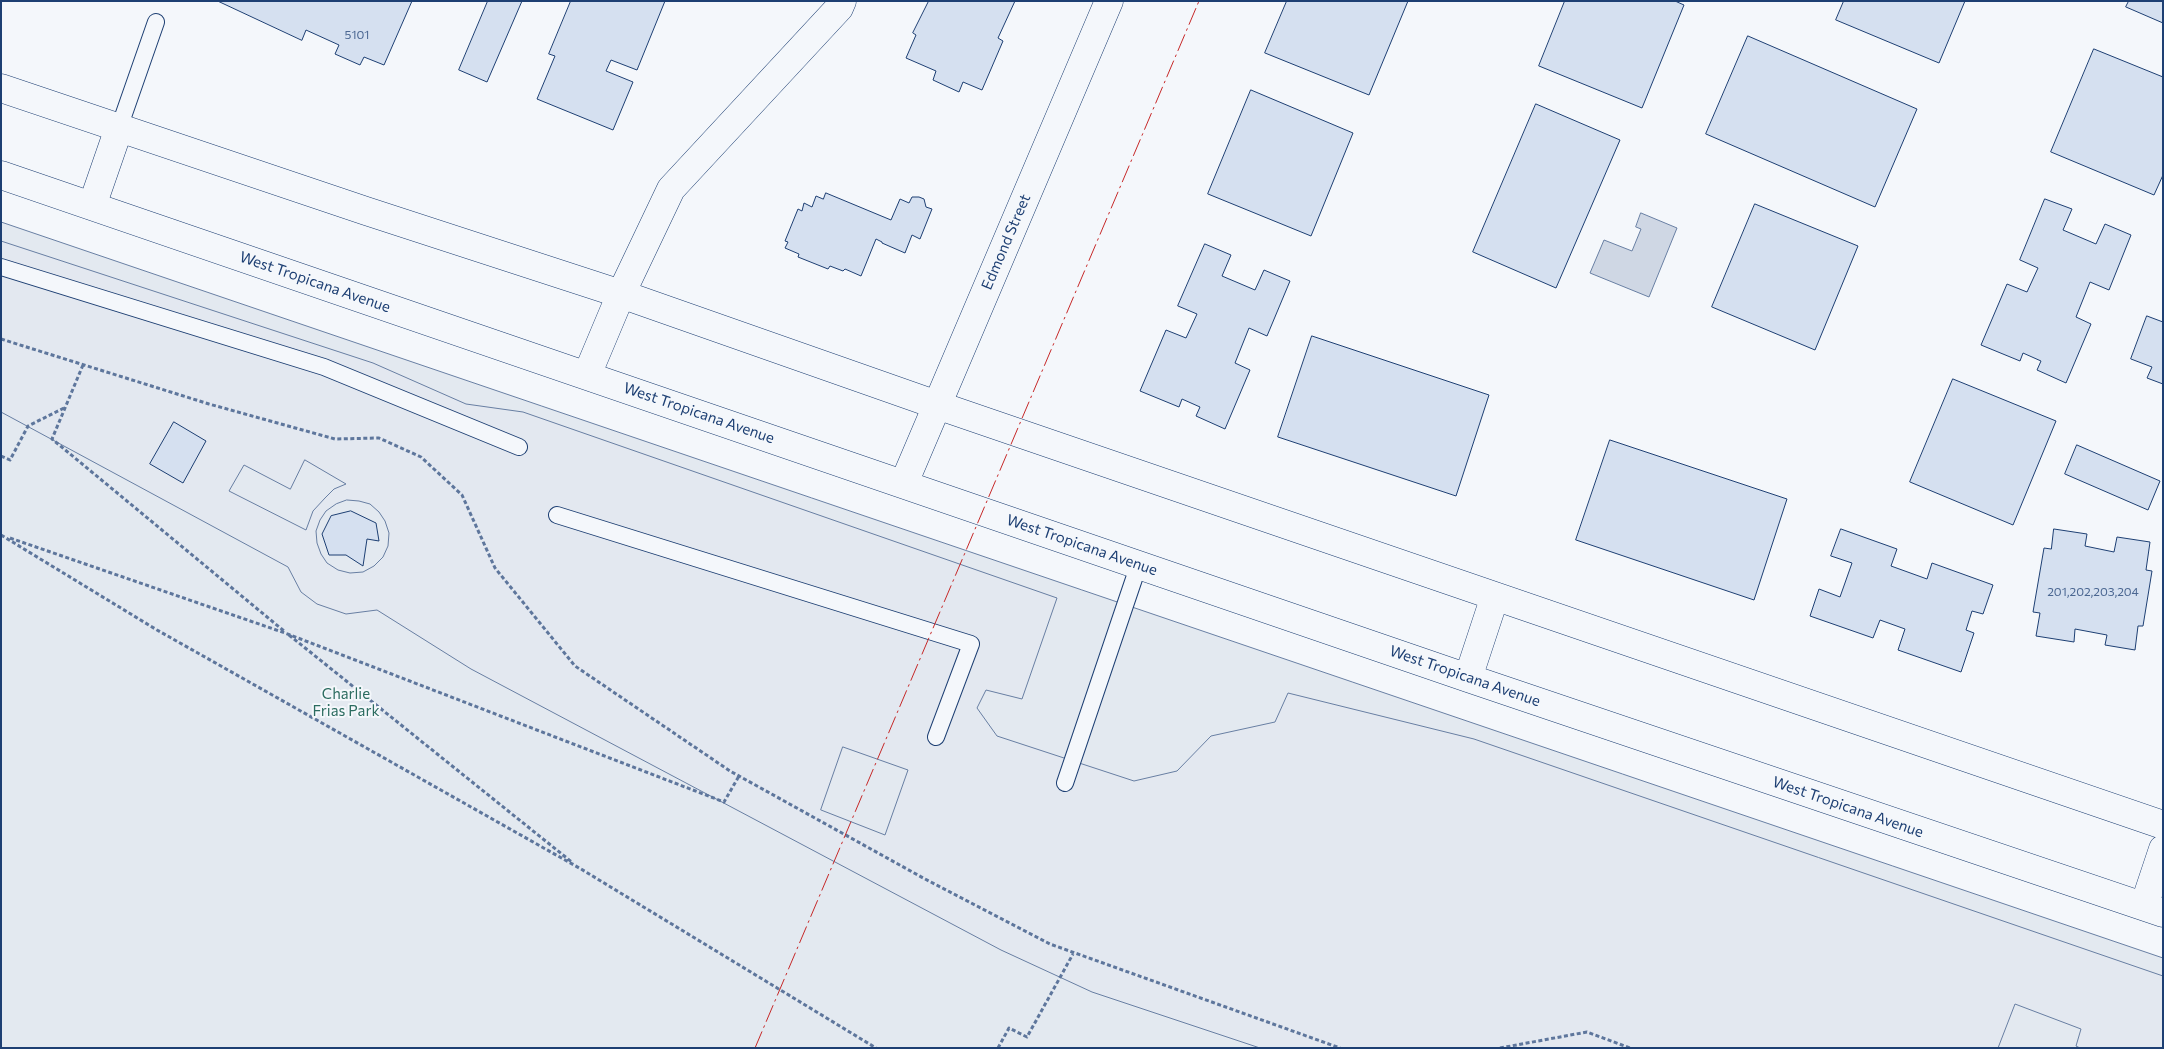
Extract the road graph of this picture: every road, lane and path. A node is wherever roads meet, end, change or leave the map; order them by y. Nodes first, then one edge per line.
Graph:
1 (842, 1) edge
2 (1110, 1) edge
3 (156, 22) dead end
4 (1, 88) edge
5 (119, 128) junction
6 (1, 175) edge
7 (92, 206) junction
8 (1, 267) edge
9 (621, 294) junction
10 (1, 339) edge
11 (83, 365) junction
12 (587, 375) junction
13 (937, 405) junction
14 (64, 408) junction
15 (518, 447) dead end
16 (1, 456) edge
17 (904, 483) junction
18 (557, 514) dead end
19 (2, 535) edge
20 (1139, 564) junction
21 (1495, 596) junction
22 (286, 633) junction
23 (1468, 678) junction
24 (936, 737) dead end
25 (739, 776) junction
26 (1065, 783) dead end
27 (2163, 825) edge
28 (2163, 849) edge
29 (581, 870) junction
30 (2153, 910) edge
31 (1073, 954) junction
32 (876, 1048) edge
33 (998, 1048) edge
34 (1340, 1048) edge
35 (1500, 1048) edge
36 (1630, 1048) edge

1 - 9 main road
2 - 13 main road, Edmond Street
3 - 5 lane
4 - 5 main road
5 - 7 main road
5 - 9 main road
6 - 7 main road, West Tropicana Avenue
7 - 12 main road, West Tropicana Avenue
8 - 15 lane
9 - 12 main road
9 - 13 main road
10 - 11 path
11 - 14 path
11 - 25 path
12 - 17 main road, West Tropicana Avenue
13 - 17 main road, Edmond Street
13 - 21 main road
14 - 16 path
14 - 22 path
17 - 20 main road, West Tropicana Avenue
18 - 24 lane
19 - 22 path
19 - 29 path
20 - 23 main road, West Tropicana Avenue
20 - 26 lane
21 - 23 main road
21 - 27 main road
22 - 25 path
22 - 29 path
23 - 30 main road, West Tropicana Avenue
25 - 31 path
28 - 30 main road
29 - 32 path
31 - 33 path
31 - 34 path
35 - 36 path

